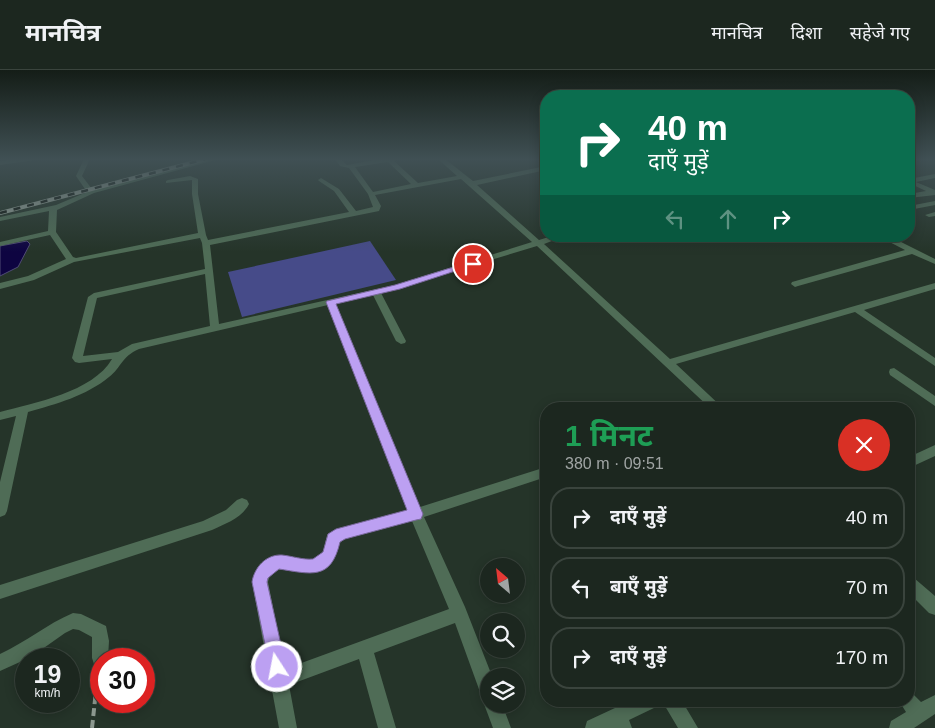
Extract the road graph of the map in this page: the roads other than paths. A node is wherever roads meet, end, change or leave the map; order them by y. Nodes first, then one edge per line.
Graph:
1 (88, 190) edge
2 (99, 190) edge
3 (195, 190) edge
4 (337, 190) edge
5 (368, 190) edge
6 (392, 190) edge
7 (478, 190) edge
8 (90, 192) junction
9 (934, 192) edge
10 (371, 194) junction
11 (915, 195) edge
12 (935, 203) edge
13 (56, 207) junction
14 (915, 207) edge
15 (354, 213) junction
16 (0, 219) edge
17 (52, 232) junction
18 (204, 239) junction
19 (538, 242) junction
20 (894, 242) edge
21 (0, 244) edge
22 (912, 251) junction
23 (72, 260) junction
24 (935, 262) edge
25 (209, 271) junction
26 (795, 284) dead end
27 (0, 286) edge
28 (935, 286) edge
29 (376, 292) junction
30 (330, 302) junction
31 (858, 310) junction
32 (215, 328) junction
33 (401, 341) dead end
34 (119, 355) junction
35 (669, 363) junction
36 (935, 363) edge
37 (894, 372) dead end
38 (711, 402) edge
39 (935, 402) edge
40 (23, 409) junction
41 (0, 416) edge
42 (935, 450) edge
43 (915, 460) edge
44 (540, 474) edge
45 (242, 504) dead end
46 (0, 511) edge
47 (416, 514) junction
48 (915, 589) edge
49 (0, 592) edge
50 (935, 608) edge
51 (459, 613) junction
52 (101, 648) edge
53 (364, 648) junction
54 (0, 663) edge
55 (480, 668) edge
56 (279, 680) junction
57 (921, 706) edge
58 (641, 707) edge
59 (675, 707) edge
60 (496, 713) edge
61 (620, 722) edge
62 (288, 728) edge
63 (387, 728) edge
64 (502, 728) edge
65 (594, 728) edge
66 (689, 728) edge
67 (898, 728) edge

1 - 8 street
2 - 8 street
3 - 18 street
4 - 15 street
5 - 10 street
6 - 10 street
7 - 19 street
8 - 13 street
9 - 11 street
10 - 15 street
12 - 14 street
13 - 16 street
13 - 17 street
15 - 18 street
17 - 21 street
17 - 23 street
18 - 23 street
18 - 25 street
19 - 29 street
19 - 35 street
20 - 22 street
22 - 24 street
22 - 26 street
23 - 27 street
25 - 32 street
25 - 34 street
28 - 31 street
29 - 30 street
29 - 33 street
30 - 32 street
30 - 47 street
31 - 35 street
31 - 36 street
32 - 34 street
34 - 40 street
35 - 38 street
37 - 39 street
40 - 41 street
40 - 46 street
42 - 43 street
44 - 47 street
45 - 49 street
47 - 51 street
47 - 56 street
48 - 50 street
51 - 53 street
51 - 55 street
52 - 54 street
53 - 56 street
53 - 63 street
56 - 62 street
57 - 67 street
58 - 61 street
59 - 66 street
60 - 64 street
61 - 65 street

